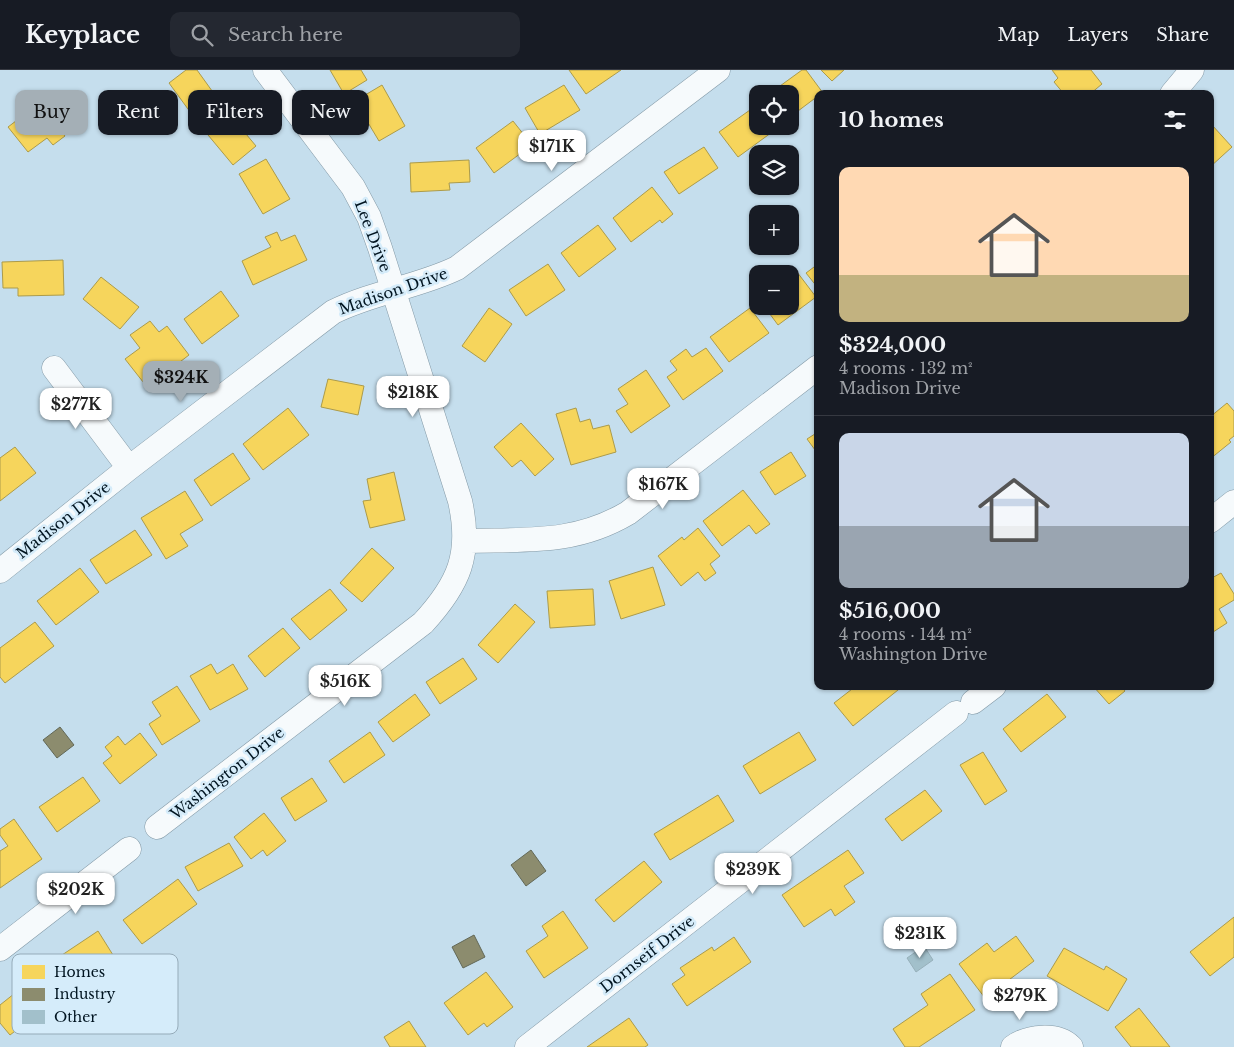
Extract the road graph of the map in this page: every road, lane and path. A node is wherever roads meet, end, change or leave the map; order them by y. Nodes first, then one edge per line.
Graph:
1 (265, 70) edge
2 (718, 70) edge
3 (1192, 70) edge
4 (1175, 90) edge
5 (393, 290) junction
6 (54, 368) dead end
7 (814, 370) edge
8 (129, 468) junction
9 (1234, 502) edge
10 (1214, 518) edge
11 (465, 541) junction
12 (0, 571) edge
13 (989, 690) edge
14 (157, 827) dead end
15 (129, 849) dead end
16 (0, 949) edge
17 (526, 1047) edge
18 (1013, 1047) edge
19 (1071, 1047) edge

1 - 5 street, Lee Drive
2 - 5 street, Madison Drive
3 - 4 street
5 - 8 street, Madison Drive
5 - 11 street, Lee Drive
6 - 8 street
7 - 11 street
8 - 12 street, Madison Drive
9 - 10 street
11 - 14 street, Washington Drive
13 - 17 street, Dornseif Drive
15 - 16 street
18 - 19 street

